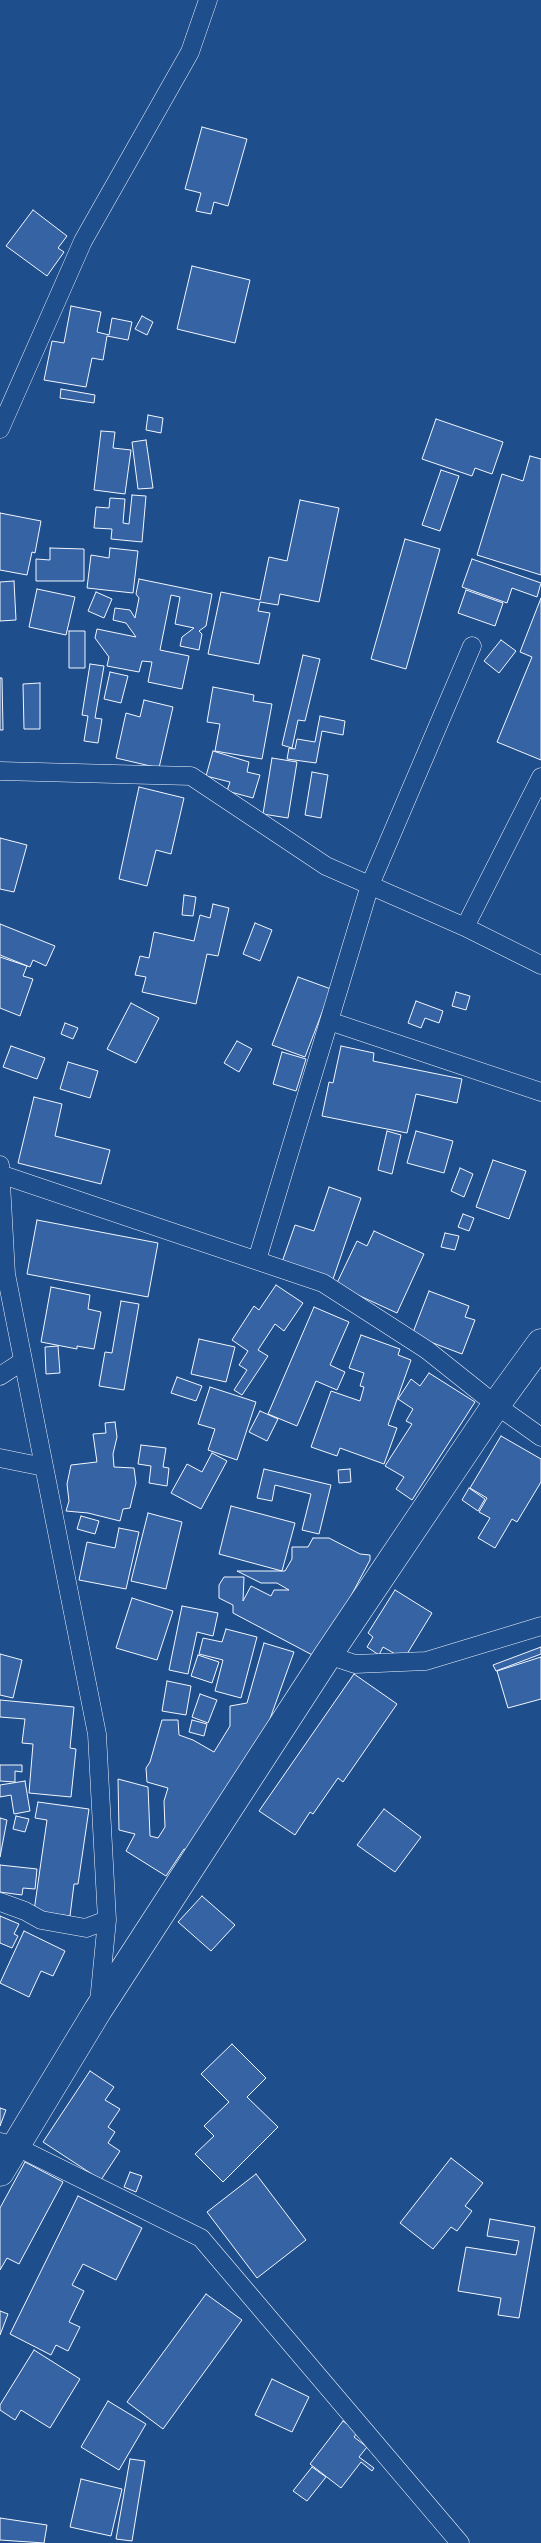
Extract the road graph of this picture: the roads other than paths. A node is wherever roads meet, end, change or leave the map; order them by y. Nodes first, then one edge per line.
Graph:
1 (208, 0) edge
2 (0, 429) edge
3 (472, 646) dead end
4 (0, 771) edge
5 (541, 777) edge
6 (370, 885) junction
7 (465, 926) junction
8 (541, 965) edge
9 (329, 1021) junction
10 (541, 1092) edge
11 (0, 1171) edge
12 (256, 1260) junction
13 (541, 1344) edge
14 (23, 1361) junction
15 (0, 1376) edge
16 (496, 1405) junction
17 (541, 1437) edge
18 (0, 1458) edge
19 (44, 1467) junction
20 (541, 1626) edge
21 (328, 1655) junction
22 (0, 1902) edge
23 (107, 1920) junction
24 (98, 2010) junction
25 (8, 2144) edge
26 (0, 2172) edge
27 (460, 2543) edge

1 - 2 street
3 - 6 street
4 - 6 street
5 - 7 street
6 - 7 street
6 - 9 street
7 - 8 street
9 - 10 street
9 - 12 street
11 - 12 street
11 - 14 street
12 - 16 street
13 - 16 main road
14 - 15 street
14 - 19 street
16 - 17 street
16 - 21 main road
18 - 19 street
19 - 23 street
20 - 21 street
21 - 24 main road
22 - 23 street
23 - 24 street
24 - 25 main road
25 - 26 main road
25 - 27 street

